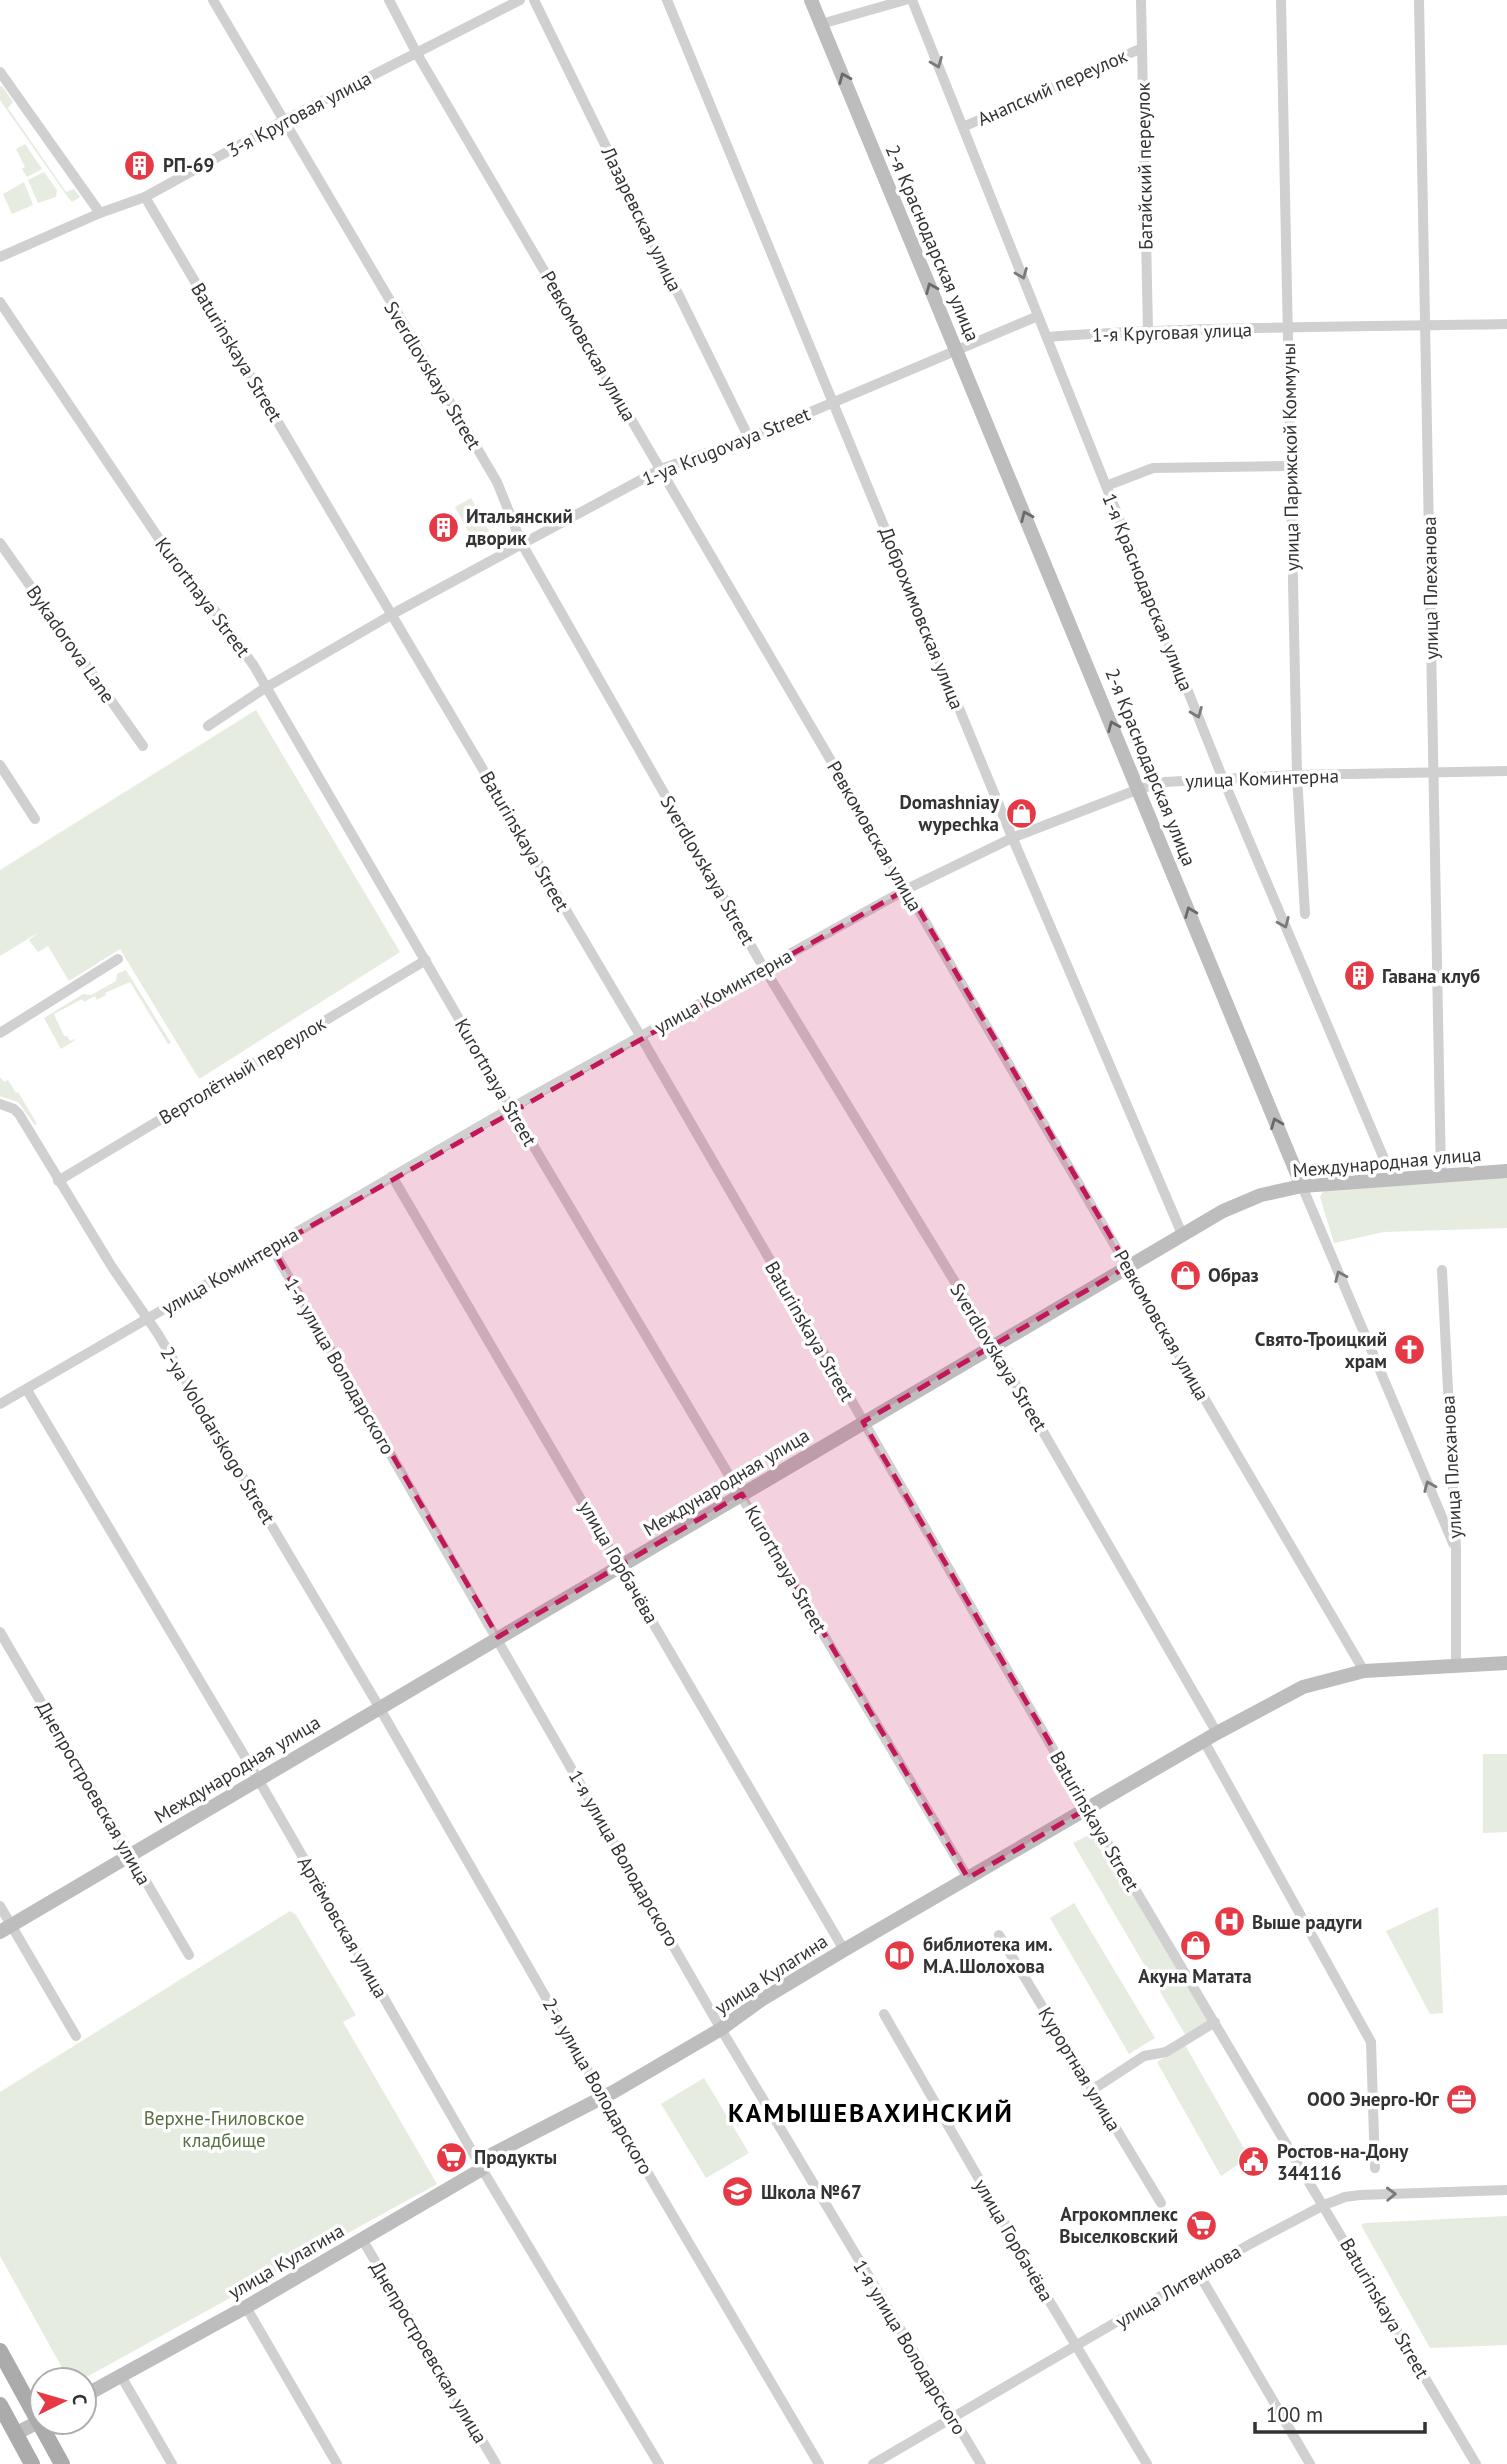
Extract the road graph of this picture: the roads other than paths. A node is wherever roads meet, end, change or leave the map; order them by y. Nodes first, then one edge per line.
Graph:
1 (213, 0) edge
2 (389, 0) edge
3 (520, 0) edge
4 (534, 0) edge
5 (667, 0) edge
6 (811, 0) edge
7 (905, 0) edge
8 (912, 0) edge
9 (1141, 0) edge
10 (1281, 0) edge
11 (1419, 0) edge
12 (821, 24) junction
13 (1142, 48) junction
14 (416, 52) junction
15 (0, 72) edge
16 (283, 121) junction
17 (963, 127) junction
18 (145, 197) junction
19 (100, 213) junction
20 (0, 257) edge
21 (0, 302) edge
22 (1038, 316) junction
23 (1507, 324) edge
24 (1424, 326) junction
25 (1288, 327) junction
26 (1148, 331) junction
27 (1048, 337) junction
28 (957, 351) junction
29 (832, 403) junction
30 (749, 438) junction
31 (1290, 466) junction
32 (661, 469) junction
33 (1106, 486) junction
34 (0, 543) edge
35 (522, 544) junction
36 (391, 614) junction
37 (265, 688) junction
38 (208, 726) dead end
39 (143, 746) dead end
40 (0, 765) edge
41 (1507, 771) edge
42 (1435, 772) junction
43 (1297, 775) junction
44 (1223, 779) junction
45 (1139, 789) junction
46 (35, 820) dead end
47 (1012, 838) junction
48 (907, 889) junction
49 (1305, 914) dead end
50 (118, 959) dead end
51 (426, 960) junction
52 (764, 968) junction
53 (0, 1033) edge
54 (640, 1037) junction
55 (0, 1104) edge
56 (511, 1108) junction
57 (1507, 1171) edge
58 (392, 1176) junction
59 (1441, 1177) junction
60 (1393, 1180) junction
61 (58, 1181) junction
62 (1302, 1186) junction
63 (1182, 1234) junction
64 (272, 1248) junction
65 (1128, 1266) junction
66 (1442, 1270) dead end
67 (146, 1320) junction
68 (993, 1345) junction
69 (27, 1390) junction
70 (0, 1404) edge
71 (862, 1423) junction
72 (742, 1494) junction
73 (1455, 1549) junction
74 (622, 1567) junction
75 (0, 1632) edge
76 (498, 1637) junction
77 (1507, 1663) edge
78 (1456, 1665) junction
79 (1364, 1671) junction
80 (379, 1707) junction
81 (1217, 1733) junction
82 (1204, 1741) junction
83 (258, 1779) junction
84 (1088, 1808) junction
85 (130, 1855) junction
86 (968, 1878) junction
87 (0, 1906) edge
88 (6, 1929) edge
89 (999, 1935) dead end
90 (844, 1950) junction
91 (189, 1955) dead end
92 (884, 2014) dead end
93 (1215, 2022) junction
94 (722, 2029) junction
95 (76, 2036) dead end
96 (1092, 2090) junction
97 (603, 2097) junction
98 (1375, 2168) dead end
99 (482, 2169) junction
100 (1507, 2190) edge
101 (1161, 2203) dead end
102 (1324, 2205) junction
103 (362, 2239) junction
104 (1199, 2274) junction
105 (246, 2307) junction
106 (1078, 2346) junction
107 (0, 2350) edge
108 (121, 2376) junction
109 (98, 2388) edge
110 (28, 2400) edge
111 (1, 2411) edge
112 (954, 2418) junction
113 (28, 2428) edge
114 (16, 2434) junction
115 (48, 2436) edge
116 (32, 2464) edge
117 (62, 2464) edge
118 (172, 2464) edge
119 (337, 2464) edge
120 (496, 2464) edge
121 (659, 2464) edge
122 (819, 2464) edge
123 (873, 2464) edge
124 (981, 2464) edge
125 (1147, 2464) edge
126 (1310, 2464) edge
127 (1476, 2464) edge

1 - 16 street, Sverdlovskaya Street
2 - 14 street, Ревкомовская улица
3 - 14 street, 3-я Круговая улица
4 - 30 street, Лазаревская улица
5 - 29 street, Доброхимовская улица
6 - 12 street, 2-я Краснодарская улица
7 - 12 street
8 -> 17 street, 1-я Краснодарская улица
9 - 13 street, Батайский переулок
10 - 25 street, улица Парижской Коммуны
11 - 24 street, улица Плеханова
28 -> 12 street, 2-я Краснодарская улица
13 - 17 street, Анапский переулок
13 - 26 street, Батайский переулок
14 - 16 street, 3-я Круговая улица
14 - 32 street, Ревкомовская улица
15 - 19 street
16 - 18 street, 3-я Круговая улица
16 - 35 street, Sverdlovskaya Street
17 -> 22 street, 1-я Краснодарская улица
18 - 19 street, 3-я Круговая улица
18 - 36 street, Baturinskaya Street
19 - 20 street, 3-я Круговая улица
21 - 37 street, Kurortnaya Street
22 - 27 street, 1-я Краснодарская улица
22 - 28 street, 1-ya Krugovaya Street
23 - 24 street, 1-я Круговая улица
24 - 25 street, 1-я Круговая улица
24 - 42 street, улица Плеханова
25 - 26 street, 1-я Круговая улица
25 - 31 street, улица Парижской Коммуны
26 - 27 street, 1-я Круговая улица
27 - 33 street, 1-я Краснодарская улица
28 - 29 street, 1-ya Krugovaya Street
45 -> 28 street, 2-я Краснодарская улица
29 - 30 street, 1-ya Krugovaya Street
29 - 47 street, Доброхимовская улица
30 - 32 street, 1-ya Krugovaya Street
31 - 33 street
31 - 43 street, улица Парижской Коммуны
32 - 35 street, 1-ya Krugovaya Street
32 - 48 street, Ревкомовская улица
33 -> 44 street, 1-я Краснодарская улица
34 - 39 street, Bykadorova Lane
35 - 36 street, 1-ya Krugovaya Street
35 - 52 street, Sverdlovskaya Street
36 - 37 street, 1-ya Krugovaya Street
36 - 54 street, Baturinskaya Street
37 - 38 street, 1-ya Krugovaya Street
37 - 51 street, Kurortnaya Street
40 - 46 street
41 - 42 street, улица Коминтерна
42 - 43 street, улица Коминтерна
42 - 59 street, улица Плеханова
43 - 44 street, улица Коминтерна
43 - 49 street, улица Парижской Коммуны
44 - 45 street, улица Коминтерна
44 -> 60 street, 1-я Краснодарская улица
45 - 47 street, улица Коминтерна
62 -> 45 street, 2-я Краснодарская улица
47 - 48 street, улица Коминтерна
47 - 63 street, Доброхимовская улица
48 - 52 street, улица Коминтерна
48 - 65 street, Ревкомовская улица
50 - 53 street
51 - 56 street, Kurortnaya Street
51 - 61 street, Вертолётный переулок
52 - 54 street, улица Коминтерна
52 - 68 street, Sverdlovskaya Street
54 - 56 street, улица Коминтерна
54 - 71 street, Baturinskaya Street
55 - 61 street, 2-ya Volodarskogo Street
56 - 58 street, улица Коминтерна
56 - 72 street, Kurortnaya Street
57 - 59 street, Международная улица
58 - 64 street, улица Коминтерна
58 - 74 street, улица Горбачёва
59 - 60 street, Международная улица
60 - 62 street, Международная улица
61 - 67 street, 2-ya Volodarskogo Street
62 - 63 street, Международная улица
73 -> 62 street, 2-я Краснодарская улица
63 - 65 street, Международная улица
64 - 67 street, улица Коминтерна
64 - 76 street, 1-я улица Володарского
65 - 68 street, Международная улица
65 - 79 street, Ревкомовская улица
66 - 73 street, улица Плеханова
67 - 69 street, улица Коминтерна
67 - 80 street, 2-ya Volodarskogo Street
68 - 71 street, Международная улица
68 - 81 street, Sverdlovskaya Street
69 - 70 street, улица Коминтерна
69 - 83 street, Артёмовская улица
71 - 72 street, Международная улица
71 - 84 street, Baturinskaya Street
72 - 74 street, Международная улица
72 - 86 street, Kurortnaya Street
73 - 78 street, улица Плеханова
74 - 76 street, Международная улица
74 - 90 street, улица Горбачёва
75 - 85 street, Днепростроевская улица
76 - 80 street, Международная улица
76 - 94 street, 1-я улица Володарского
77 - 78 street, улица Кулагина
78 - 79 street, улица Кулагина
79 - 81 street, улица Кулагина
80 - 83 street, Международная улица
80 - 97 street, 2-я улица Володарского
81 - 82 street, улица Кулагина
82 - 84 street, улица Кулагина
82 - 98 street
83 - 85 street, Международная улица
83 - 99 street, Артёмовская улица
84 - 86 street, улица Кулагина
84 - 93 street, Baturinskaya Street
85 - 88 street, Международная улица
85 - 91 street, Днепростроевская улица
86 - 90 street, улица Кулагина
87 - 88 street
88 - 95 street
89 - 96 street, Курортная улица
90 - 94 street, улица Кулагина
92 - 106 street, улица Горбачёва
93 - 96 street
93 - 102 street, Baturinskaya Street
94 - 97 street, улица Кулагина
94 - 112 street, 1-я улица Володарского
96 - 101 street, Курортная улица
97 - 99 street, улица Кулагина
97 - 122 street, 2-я улица Володарского
99 - 103 street, улица Кулагина
99 - 121 street, Артёмовская улица
102 -> 100 street, улица Литвинова
102 - 104 street, улица Литвинова
102 - 127 street, Baturinskaya Street
103 - 105 street, улица Кулагина
103 - 120 street, Днепростроевская улица
104 - 106 street, улица Литвинова
104 - 126 street
105 - 108 street, улица Кулагина
105 - 119 street
106 - 112 street, улица Литвинова
106 - 125 street, улица Горбачёва
107 - 110 main road
108 - 109 street, улица Кулагина
108 - 118 street
111 - 114 main road
112 - 123 street, улица Литвинова
112 - 124 street, 1-я улица Володарского
113 - 114 street
114 - 116 main road
115 - 117 main road

